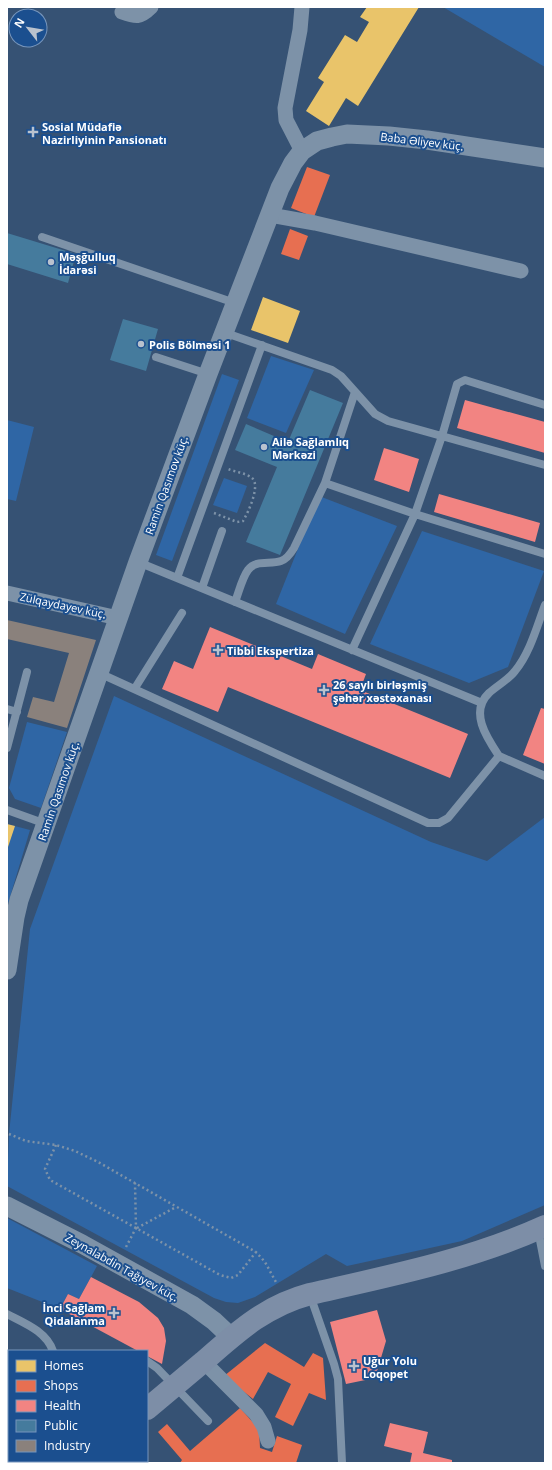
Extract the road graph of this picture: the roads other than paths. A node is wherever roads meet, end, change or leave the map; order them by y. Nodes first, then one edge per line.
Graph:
1 (151, 7) edge
2 (302, 7) edge
3 (118, 9) edge
4 (302, 151) junction
5 (545, 158) edge
6 (270, 215) junction
7 (42, 237) dead end
8 (521, 271) dead end
9 (235, 303) junction
10 (224, 332) junction
11 (262, 345) junction
12 (156, 357) dead end
13 (208, 374) junction
14 (355, 392) junction
15 (545, 405) edge
16 (442, 436) junction
17 (545, 465) edge
18 (325, 482) junction
19 (415, 514) junction
20 (222, 531) dead end
21 (545, 554) edge
22 (138, 562) junction
23 (177, 578) junction
24 (202, 588) junction
25 (7, 593) edge
26 (235, 602) junction
27 (545, 605) edge
28 (182, 613) dead end
29 (118, 618) junction
30 (352, 650) junction
31 (27, 672) dead end
32 (99, 673) junction
33 (135, 688) junction
34 (482, 703) junction
35 (7, 709) edge
36 (16, 712) junction
37 (7, 748) edge
38 (499, 756) junction
39 (545, 776) edge
40 (7, 810) edge
41 (46, 824) junction
42 (10, 930) edge
43 (7, 970) edge
44 (7, 1206) edge
45 (541, 1228) edge
46 (545, 1266) edge
47 (310, 1294) junction
48 (7, 1314) edge
49 (231, 1337) junction
50 (53, 1350) edge
51 (203, 1361) junction
52 (148, 1362) edge
53 (174, 1386) junction
54 (148, 1408) edge
55 (208, 1421) dead end
56 (268, 1441) dead end
57 (342, 1463) edge

1 - 3 street
2 - 4 street
4 - 5 street, Baba Əliyev küç.
4 - 6 street, Ramin Qasımov küç.
6 - 8 street
6 - 9 street, Ramin Qasımov küç.
7 - 9 lane
9 - 10 street, Ramin Qasımov küç.
10 - 11 lane
10 - 13 street, Ramin Qasımov küç.
11 - 14 lane
11 - 23 lane
12 - 13 lane
13 - 22 street, Ramin Qasımov küç.
14 - 16 lane
14 - 18 lane
15 - 16 lane
16 - 17 lane
16 - 19 lane
18 - 19 lane
18 - 26 lane
19 - 21 lane
19 - 30 lane
20 - 24 lane
22 - 23 lane
22 - 29 street, Ramin Qasımov küç.
23 - 24 lane
24 - 26 lane
25 - 29 street, Zülqaydayev küç.
26 - 30 lane
27 - 34 lane
28 - 33 lane
29 - 32 street, Ramin Qasımov küç.
30 - 34 lane
31 - 36 lane
32 - 33 lane
32 - 41 street, Ramin Qasımov küç.
33 - 38 lane
34 - 38 lane
35 - 36 lane
36 - 37 lane
38 - 39 lane
40 - 41 lane
41 - 42 street, Ramin Qasımov küç.
42 - 43 street, Ramin Qasımov küç.
44 - 49 street, Zeynalabdin Tağıyev küç.
45 - 46 lane
45 - 47 main road
47 - 49 main road
47 - 57 lane
48 - 50 lane
49 - 51 main road
51 - 53 main road
51 - 56 street
52 - 53 lane
53 - 54 main road
53 - 55 lane

